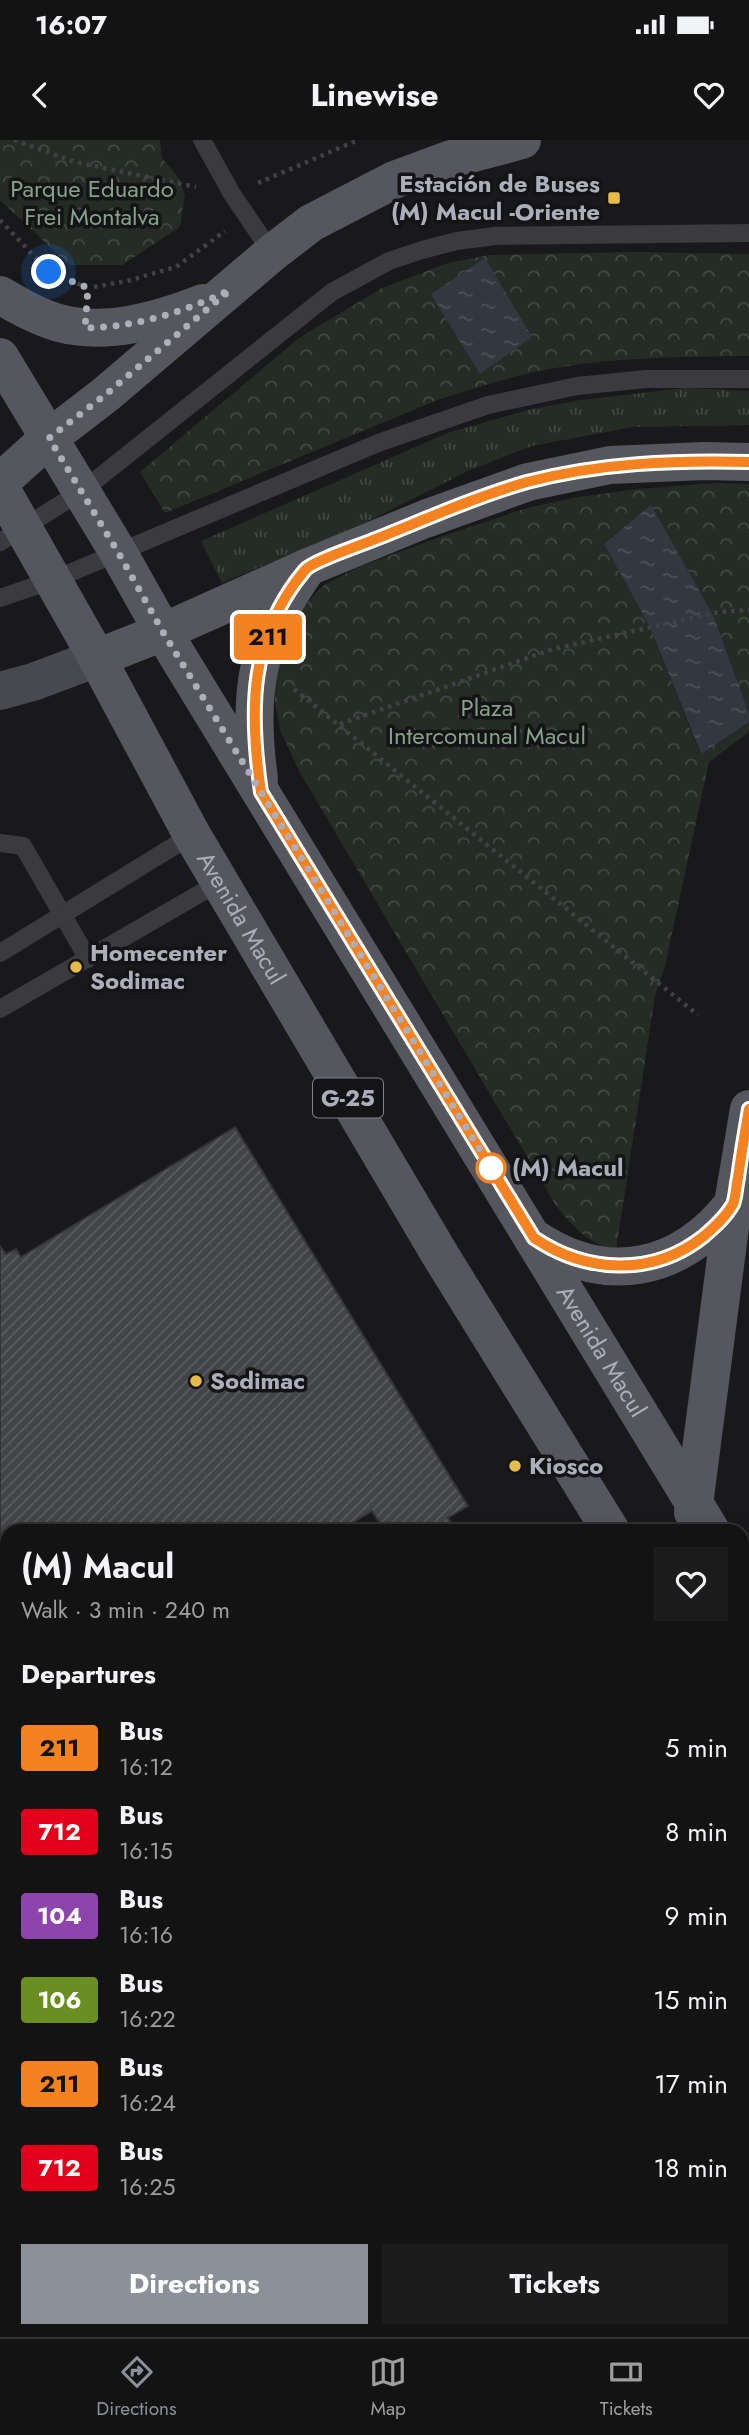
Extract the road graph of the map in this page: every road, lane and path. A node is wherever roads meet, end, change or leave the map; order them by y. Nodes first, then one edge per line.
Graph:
1 (15, 140) edge
2 (202, 140) edge
3 (358, 140) edge
4 (522, 140) edge
5 (232, 194) junction
6 (247, 216) junction
7 (0, 220) edge
8 (749, 233) edge
9 (272, 253) junction
10 (230, 290) junction
11 (0, 295) edge
12 (0, 357) edge
13 (749, 379) edge
14 (49, 438) junction
15 (749, 462) edge
16 (0, 484) edge
17 (82, 491) junction
18 (12, 535) edge
19 (118, 552) junction
20 (307, 567) junction
21 (53, 580) junction
22 (0, 598) edge
23 (749, 610) edge
24 (163, 632) junction
25 (264, 648) junction
26 (97, 658) junction
27 (0, 691) edge
28 (339, 724) junction
29 (261, 792) junction
30 (192, 835) junction
31 (0, 843) edge
32 (220, 882) junction
33 (63, 914) junction
34 (0, 953) edge
35 (88, 959) junction
36 (0, 1009) edge
37 (698, 1015) dead end
38 (749, 1109) edge
39 (733, 1203) junction
40 (534, 1238) junction
41 (698, 1522) edge
42 (607, 1524) edge

1 - 5 path
2 - 5 lane
3 - 5 path
4 - 9 main road
5 - 6 lane
6 - 7 path
6 - 9 lane
8 - 17 lane
9 - 10 main road
10 - 11 main road
10 - 14 main road
12 - 14 main road, Avenida Macul
13 - 19 lane
14 - 16 main road
14 - 17 main road, Avenida Macul
15 - 20 main road
16 - 18 main road, G-25
17 - 18 lane
17 - 19 main road, Avenida Macul
18 - 21 main road, G-25
19 - 21 lane
19 - 24 main road, Avenida Macul
20 - 24 main road
20 - 25 main road
21 - 22 lane
21 - 26 main road, G-25
23 - 28 path
24 - 26 main road
24 - 29 main road, Avenida Macul
25 - 28 path
25 - 29 main road
26 - 27 main road
26 - 30 main road, Avenida Macul / G-25
28 - 37 path
29 - 40 main road, Avenida Macul
30 - 32 main road, Avenida Macul / G-25
30 - 33 lane
31 - 33 lane
32 - 35 lane
32 - 42 main road, Avenida Macul / G-25
33 - 34 lane
33 - 35 lane
35 - 36 lane
38 - 39 main road
39 - 40 main road
39 - 41 main road
40 - 41 main road, Avenida Macul

